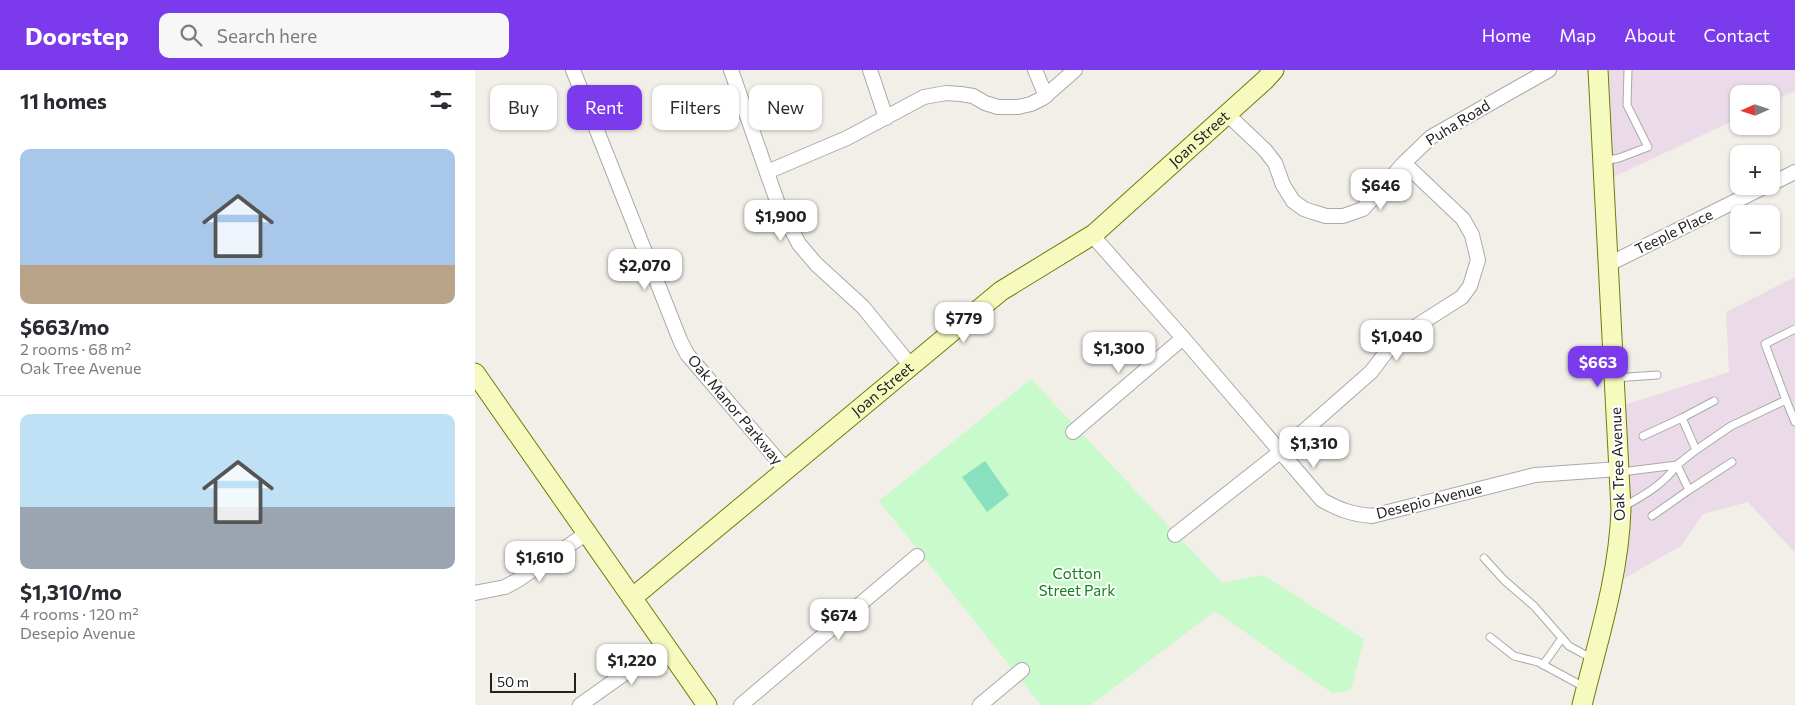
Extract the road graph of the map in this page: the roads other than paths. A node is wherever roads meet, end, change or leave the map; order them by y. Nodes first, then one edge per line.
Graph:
1 (573, 70) edge
2 (731, 70) edge
3 (870, 70) edge
4 (1035, 70) edge
5 (1075, 70) edge
6 (1274, 70) edge
7 (1549, 70) edge
8 (1598, 70) edge
9 (1628, 70) edge
10 (1046, 96) junction
11 (1227, 114) junction
12 (886, 118) junction
13 (1603, 161) junction
14 (1404, 163) junction
15 (767, 172) junction
16 (1795, 172) edge
17 (1780, 180) edge
18 (1749, 195) edge
19 (1092, 235) junction
20 (1609, 264) junction
21 (1795, 329) edge
22 (1183, 338) junction
23 (911, 366) junction
24 (475, 373) edge
25 (1657, 375) dead end
26 (1614, 378) junction
27 (1786, 400) junction
28 (1714, 401) dead end
29 (1682, 418) junction
30 (1795, 422) edge
31 (1073, 432) dead end
32 (1643, 436) dead end
33 (1696, 450) junction
34 (1280, 452) junction
35 (1732, 462) dead end
36 (1677, 464) junction
37 (786, 470) junction
38 (1619, 471) junction
39 (1689, 490) junction
40 (1621, 509) junction
41 (1652, 516) dead end
42 (587, 533) junction
43 (1175, 535) dead end
44 (917, 556) dead end
45 (1484, 558) dead end
46 (475, 593) edge
47 (632, 598) junction
48 (1490, 636) dead end
49 (1562, 638) junction
50 (665, 645) junction
51 (1593, 659) junction
52 (1543, 665) junction
53 (1022, 670) dead end
54 (1584, 697) edge
55 (580, 705) edge
56 (707, 705) edge
57 (741, 705) edge
58 (980, 705) edge

1 - 37 street, Oak Manor Parkway
2 - 15 street
3 - 12 street
4 - 10 street
5 - 10 street
6 - 11 street, Joan Street
7 - 14 street, Puha Road
8 - 13 street, Oak Tree Avenue
9 - 13 lane
10 - 12 street
11 - 14 street, Puha Road
11 - 19 street, Joan Street
12 - 15 street
13 - 20 street, Oak Tree Avenue
14 - 34 street
15 - 23 street
16 - 17 street
18 - 20 street, Teeple Place
19 - 22 street, Desepio Avenue
19 - 23 street, Joan Street
20 - 26 street, Oak Tree Avenue
21 - 27 lane
22 - 31 street
22 - 34 street, Desepio Avenue
23 - 37 street, Joan Street
24 - 42 street
25 - 26 lane
26 - 38 street, Oak Tree Avenue
27 - 30 lane
27 - 33 lane
28 - 29 lane
29 - 32 lane
29 - 33 lane
33 - 36 lane
34 - 38 street, Desepio Avenue
34 - 43 street
35 - 39 lane
36 - 38 lane
36 - 39 lane
36 - 40 lane
37 - 47 street, Joan Street
38 - 40 street, Oak Tree Avenue
39 - 41 lane
40 - 51 street, Oak Tree Avenue
42 - 46 street
42 - 47 street
44 - 57 street
45 - 49 lane
47 - 50 street
48 - 52 lane
49 - 51 lane
49 - 52 lane
50 - 55 street
50 - 56 street
51 - 54 street, Oak Tree Avenue
52 - 54 lane
53 - 58 street

